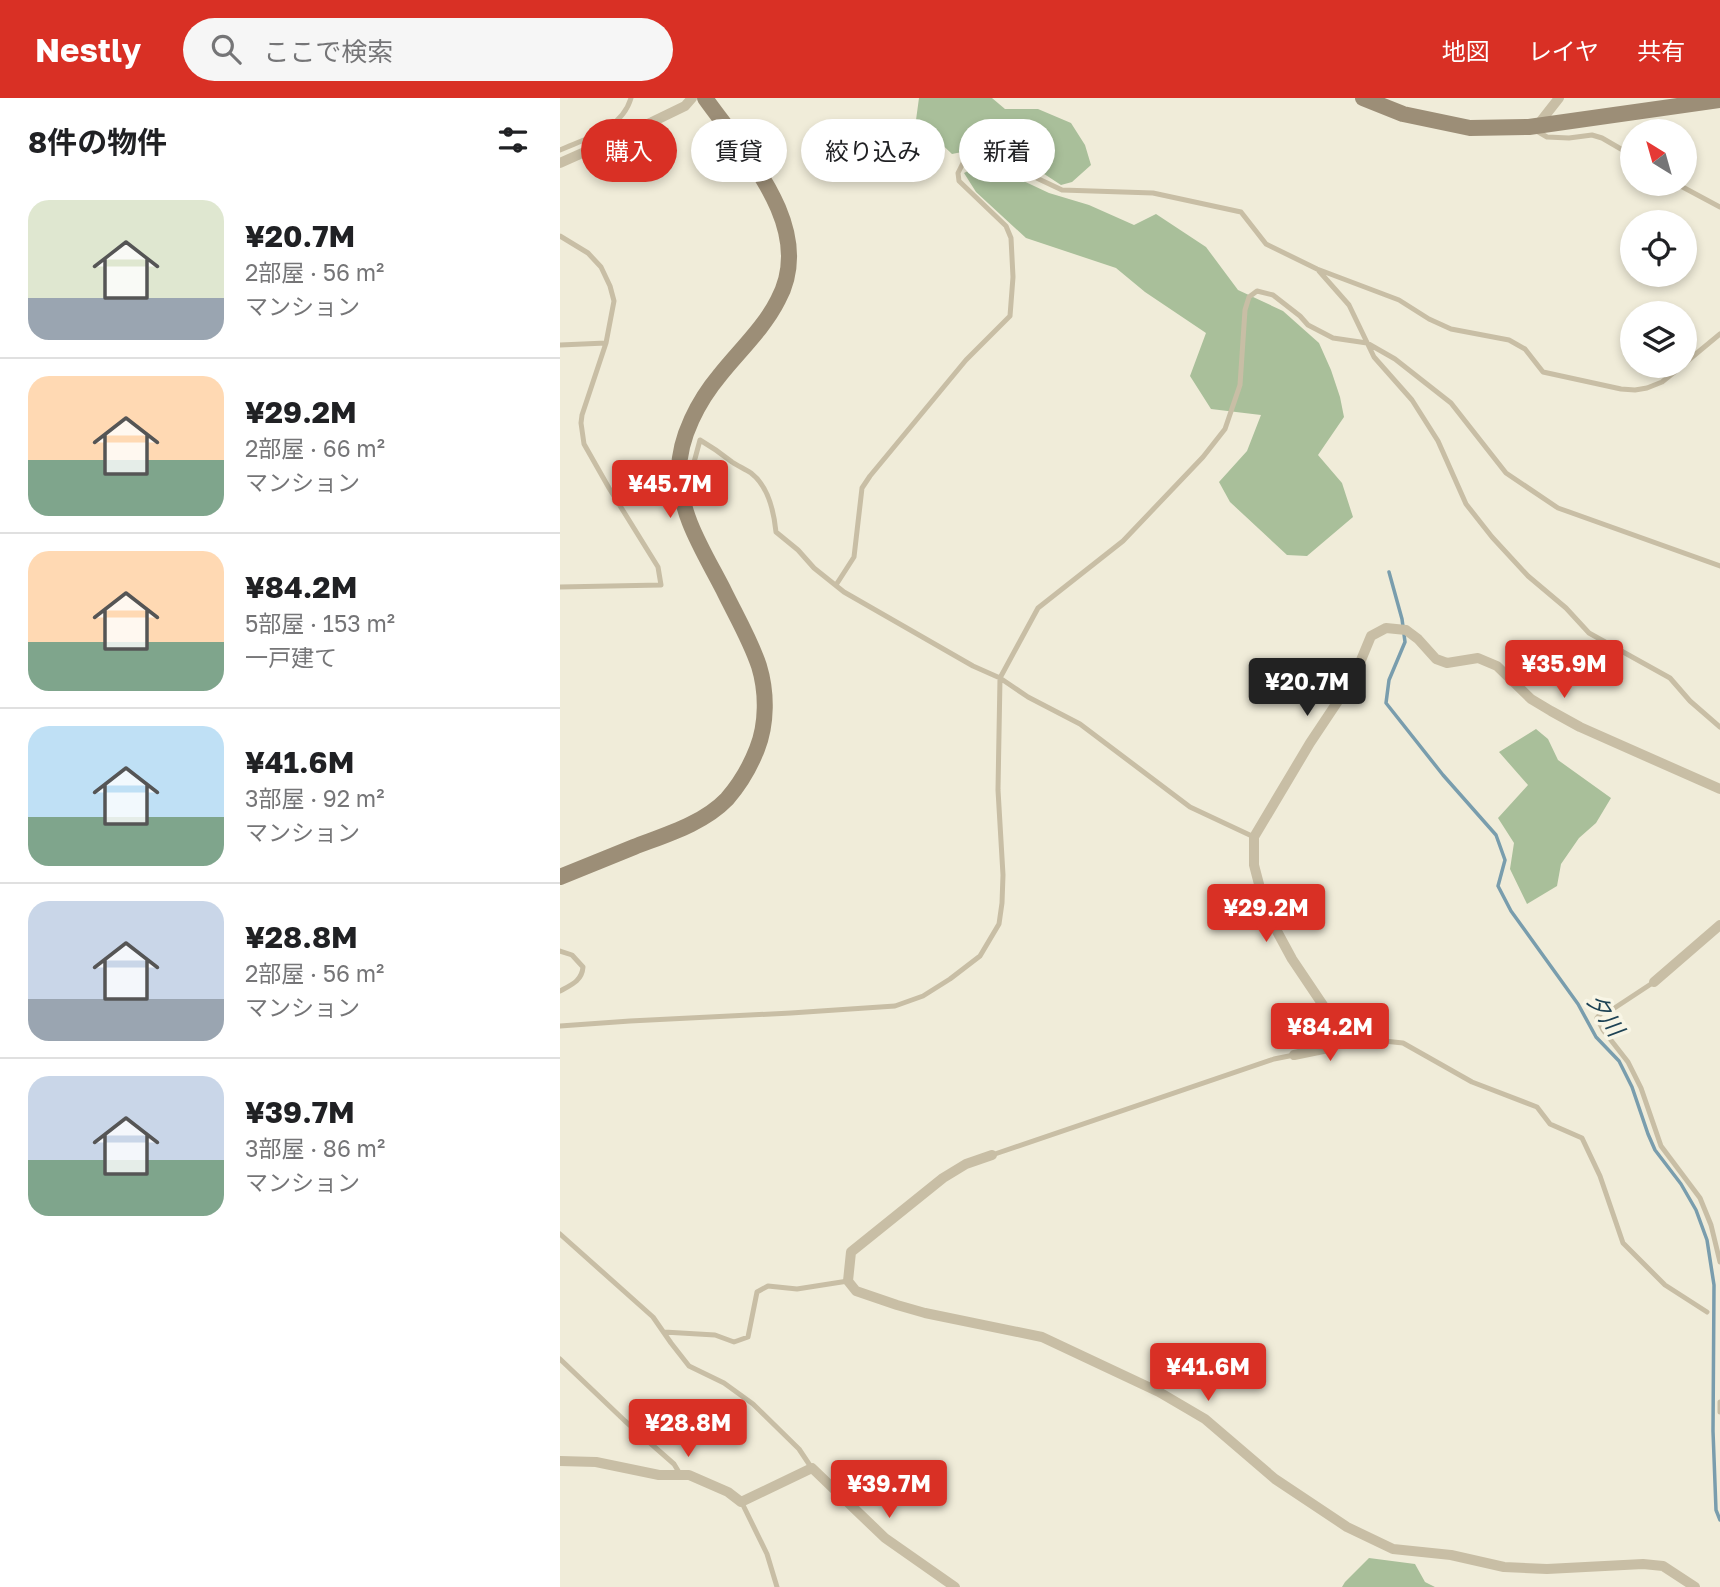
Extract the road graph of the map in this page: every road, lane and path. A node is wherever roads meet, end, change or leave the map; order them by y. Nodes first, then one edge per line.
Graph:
1 (631, 98) edge
2 (692, 98) edge
3 (705, 98) edge
4 (1363, 98) edge
5 (1559, 98) edge
6 (1720, 100) edge
7 (1533, 127) junction
8 (1620, 148) edge
9 (560, 150) edge
10 (560, 163) edge
11 (1698, 195) edge
12 (1720, 207) edge
13 (560, 236) edge
14 (1317, 269) junction
15 (1720, 334) edge
16 (606, 343) junction
17 (1367, 343) junction
18 (560, 345) edge
19 (1697, 353) edge
20 (1667, 378) edge
21 (680, 466) junction
22 (1720, 566) edge
23 (836, 585) junction
24 (560, 587) edge
25 (1000, 678) junction
26 (1720, 727) edge
27 (1720, 789) edge
28 (1254, 837) junction
29 (560, 877) edge
30 (1720, 925) edge
31 (560, 951) edge
32 (1654, 982) joint
33 (560, 991) edge
34 (560, 1026) edge
35 (1337, 1036) junction
36 (1294, 1055) joint
37 (992, 1155) joint
38 (560, 1234) edge
39 (1720, 1262) edge
40 (848, 1281) junction
41 (1707, 1312) dead end
42 (664, 1332) junction
43 (560, 1359) edge
44 (1720, 1402) edge
45 (1720, 1412) edge
46 (560, 1461) edge
47 (812, 1468) junction
48 (680, 1474) junction
49 (741, 1502) junction
50 (777, 1587) edge
51 (955, 1587) edge
52 (1695, 1587) edge

1 - 9 lane
2 - 10 street
3 - 21 street
4 - 7 street
5 - 7 street
6 - 7 street
7 - 8 lane
11 - 12 lane
13 - 16 lane
14 - 17 lane
14 - 20 lane
14 - 23 lane
15 - 19 lane
16 - 18 lane
16 - 24 lane
17 - 22 lane
17 - 25 lane
17 - 26 lane
21 - 23 lane
21 - 29 street
23 - 25 lane
25 - 28 lane
25 - 34 lane
27 - 28 street
28 - 35 street
30 - 32 street
31 - 33 lane
32 - 39 lane
35 - 36 street
35 - 41 lane
36 - 37 lane
37 - 40 street
38 - 42 lane
40 - 42 lane
40 - 52 street
42 - 47 lane
43 - 48 lane
44 - 45 lane
46 - 48 street
47 - 49 street
47 - 51 street
48 - 49 street
49 - 50 lane

